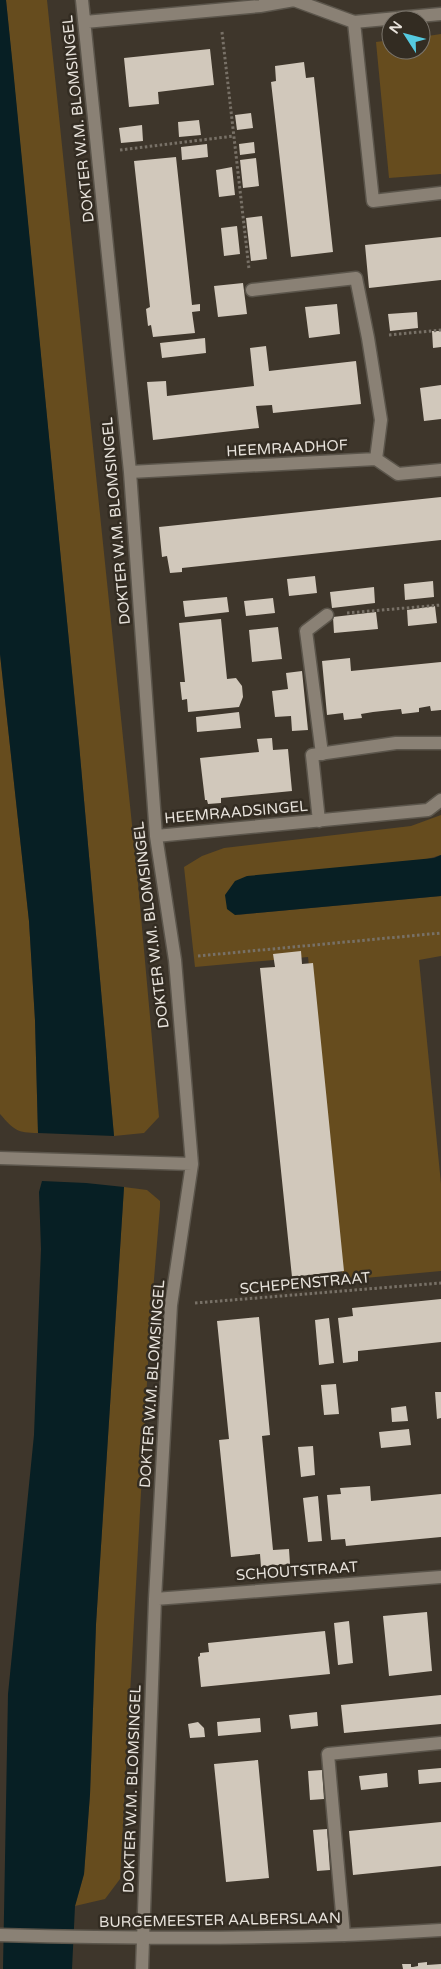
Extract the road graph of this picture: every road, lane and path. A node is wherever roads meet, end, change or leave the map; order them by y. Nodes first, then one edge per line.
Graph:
1 (82, 0) edge
2 (260, 3) edge
3 (220, 9) junction
4 (441, 14) edge
5 (85, 22) junction
6 (354, 22) junction
7 (234, 136) junction
8 (98, 153) junction
9 (441, 193) edge
10 (252, 290) joint
11 (441, 330) edge
12 (368, 338) junction
13 (376, 459) junction
14 (441, 470) edge
15 (130, 472) junction
16 (441, 605) edge
17 (327, 615) joint
18 (441, 743) edge
19 (322, 754) junction
20 (441, 800) edge
21 (319, 821) junction
22 (156, 836) junction
23 (441, 933) edge
24 (175, 960) junction
25 (0, 1158) edge
26 (192, 1164) junction
27 (441, 1283) edge
28 (171, 1305) junction
29 (441, 1577) edge
30 (156, 1599) junction
31 (441, 1743) edge
32 (441, 1930) edge
33 (0, 1935) edge
34 (344, 1935) junction
35 (144, 1938) junction
36 (142, 1969) edge

1 - 5 street, DOKTER W.M. BLOMSINGEL
2 - 3 street
2 - 6 street
3 - 5 street
3 - 7 path
4 - 6 street
5 - 8 street, DOKTER W.M. BLOMSINGEL
6 - 9 street
7 - 8 path
7 - 10 path
8 - 15 street, DOKTER W.M. BLOMSINGEL
10 - 12 street
11 - 12 path
12 - 13 street
13 - 14 street
13 - 15 street, HEEMRAADHOF
15 - 22 street, DOKTER W.M. BLOMSINGEL
16 - 17 path
17 - 19 street
18 - 19 street
19 - 21 street, HEEMRAADSINGEL
20 - 21 street, HEEMRAADSINGEL
21 - 22 street, HEEMRAADSINGEL
22 - 24 street, DOKTER W.M. BLOMSINGEL
23 - 24 path
24 - 26 street, DOKTER W.M. BLOMSINGEL
25 - 26 street
26 - 28 street, DOKTER W.M. BLOMSINGEL
27 - 28 path, SCHEPENSTRAAT
28 - 30 street, DOKTER W.M. BLOMSINGEL
29 - 30 street, SCHOUTSTRAAT
30 - 35 street, DOKTER W.M. BLOMSINGEL
31 - 34 street
32 - 34 street, BURGEMEESTER AALBERSLAAN
33 - 35 street, BURGEMEESTER AALBERSLAAN
34 - 35 street, BURGEMEESTER AALBERSLAAN
35 - 36 street, DOKTER W.M. BLOMSINGEL

